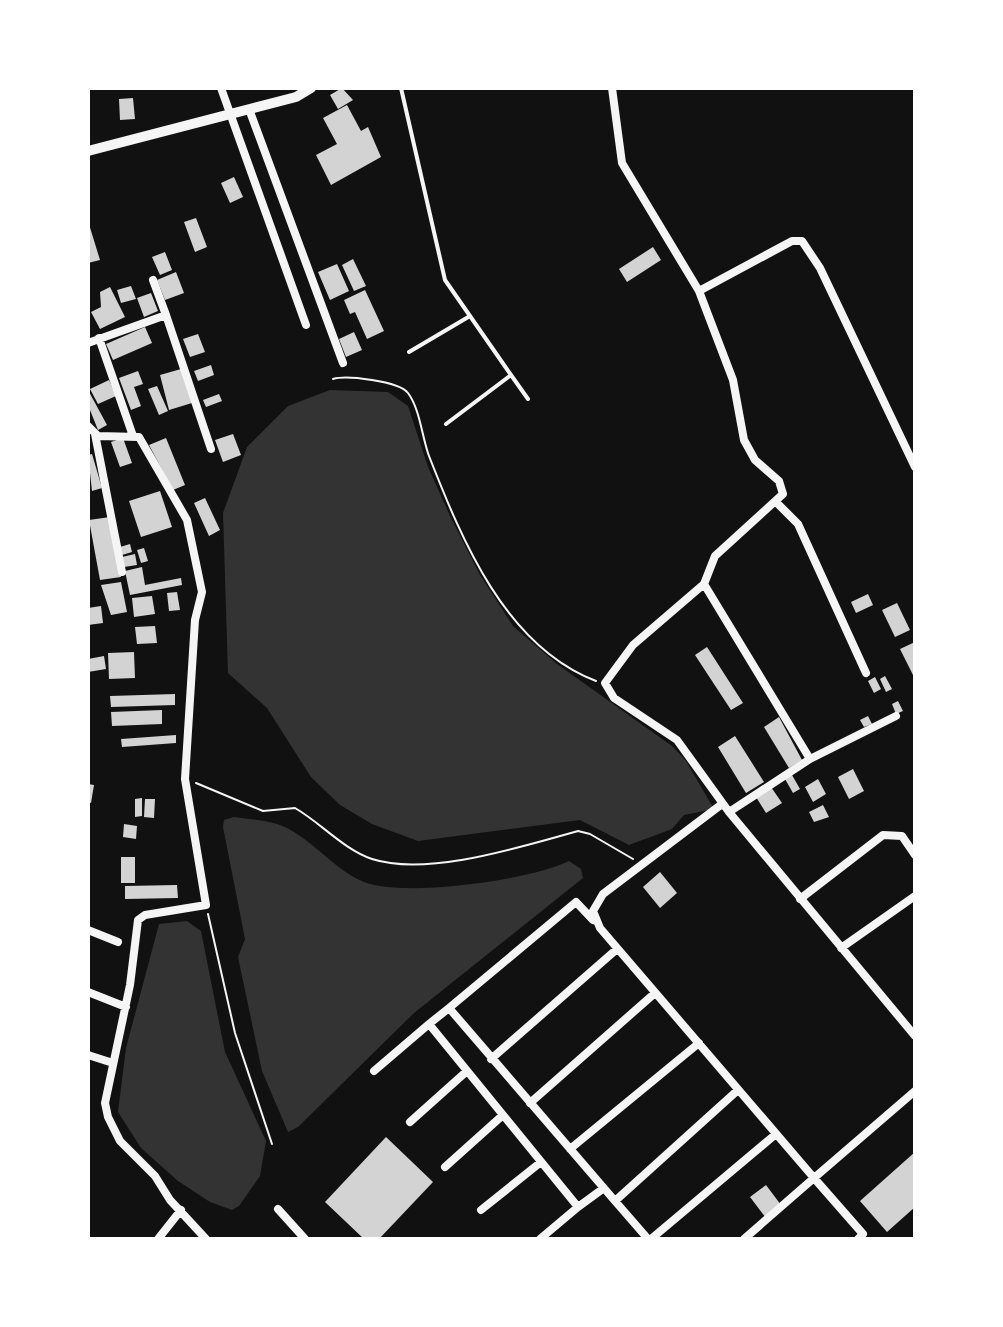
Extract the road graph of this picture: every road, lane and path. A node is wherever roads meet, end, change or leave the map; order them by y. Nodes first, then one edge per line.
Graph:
1 (221, 88) edge
2 (311, 88) edge
3 (401, 88) edge
4 (612, 88) edge
5 (249, 109) junction
6 (228, 114) junction
7 (88, 151) edge
8 (153, 280) dead end
9 (699, 291) junction
10 (166, 315) junction
11 (470, 316) junction
12 (306, 325) dead end
13 (99, 338) junction
14 (88, 343) edge
15 (409, 352) dead end
16 (343, 363) dead end
17 (511, 375) junction
18 (333, 379) dead end
19 (528, 399) dead end
20 (446, 424) dead end
21 (91, 429) edge
22 (133, 436) junction
23 (211, 449) dead end
24 (915, 467) edge
25 (777, 503) junction
26 (122, 572) dead end
27 (704, 584) junction
28 (866, 673) dead end
29 (605, 683) junction
30 (896, 716) dead end
31 (810, 759) junction
32 (185, 779) junction
33 (722, 804) junction
34 (729, 812) junction
35 (915, 855) edge
36 (644, 865) junction
37 (915, 896) edge
38 (800, 899) junction
39 (206, 905) junction
40 (593, 920) junction
41 (88, 930) edge
42 (118, 942) dead end
43 (841, 948) junction
44 (617, 949) junction
45 (88, 992) edge
46 (655, 993) junction
47 (126, 1007) junction
48 (449, 1008) junction
49 (429, 1024) junction
50 (915, 1036) edge
51 (699, 1043) junction
52 (88, 1055) edge
53 (491, 1059) junction
54 (113, 1063) junction
55 (374, 1071) dead end
56 (467, 1071) junction
57 (738, 1090) junction
58 (915, 1091) edge
59 (530, 1103) junction
60 (503, 1115) junction
61 (410, 1122) dead end
62 (776, 1134) junction
63 (272, 1144) dead end
64 (570, 1149) junction
65 (541, 1162) junction
66 (445, 1167) dead end
67 (814, 1178) junction
68 (604, 1188) junction
69 (615, 1201) junction
70 (578, 1207) junction
71 (278, 1209) dead end
72 (181, 1210) junction
73 (481, 1210) dead end
74 (158, 1239) edge
75 (206, 1239) edge
76 (305, 1239) edge
77 (540, 1239) edge
78 (649, 1239) edge
79 (744, 1239) edge
80 (858, 1239) edge

1 - 6 street
2 - 5 street
3 - 11 lane
4 - 9 street
5 - 6 street
5 - 16 street
6 - 7 street
6 - 12 street
8 - 10 street
9 - 24 street
9 - 25 street
10 - 13 street
10 - 23 street
11 - 15 lane
11 - 17 lane
13 - 14 street
13 - 22 street
17 - 19 lane
17 - 20 lane
18 - 29 path
21 - 22 street
21 - 26 street
22 - 32 street
25 - 27 street
25 - 28 street
27 - 29 street
27 - 31 street
29 - 33 street
30 - 31 street
31 - 34 street
32 - 36 path
32 - 39 street
33 - 34 street
33 - 36 street
34 - 38 street
35 - 38 street
36 - 40 street
37 - 43 street
38 - 43 street
39 - 47 street
39 - 63 path
40 - 44 street
40 - 48 street
41 - 42 street
43 - 50 street
44 - 46 street
44 - 53 street
45 - 47 street
46 - 51 street
46 - 59 street
47 - 54 street
48 - 49 street
48 - 53 street
49 - 55 street
49 - 56 street
51 - 57 street
51 - 64 street
52 - 54 street
53 - 59 street
54 - 72 street
56 - 60 street
56 - 61 street
57 - 62 street
57 - 69 street
58 - 67 street
59 - 64 street
60 - 65 street
60 - 66 street
62 - 67 street
62 - 78 street
64 - 68 street
65 - 70 street
65 - 73 street
67 - 79 street
67 - 80 street
68 - 69 street
68 - 70 street
69 - 78 street
70 - 77 street
71 - 76 street
72 - 74 street
72 - 75 street

